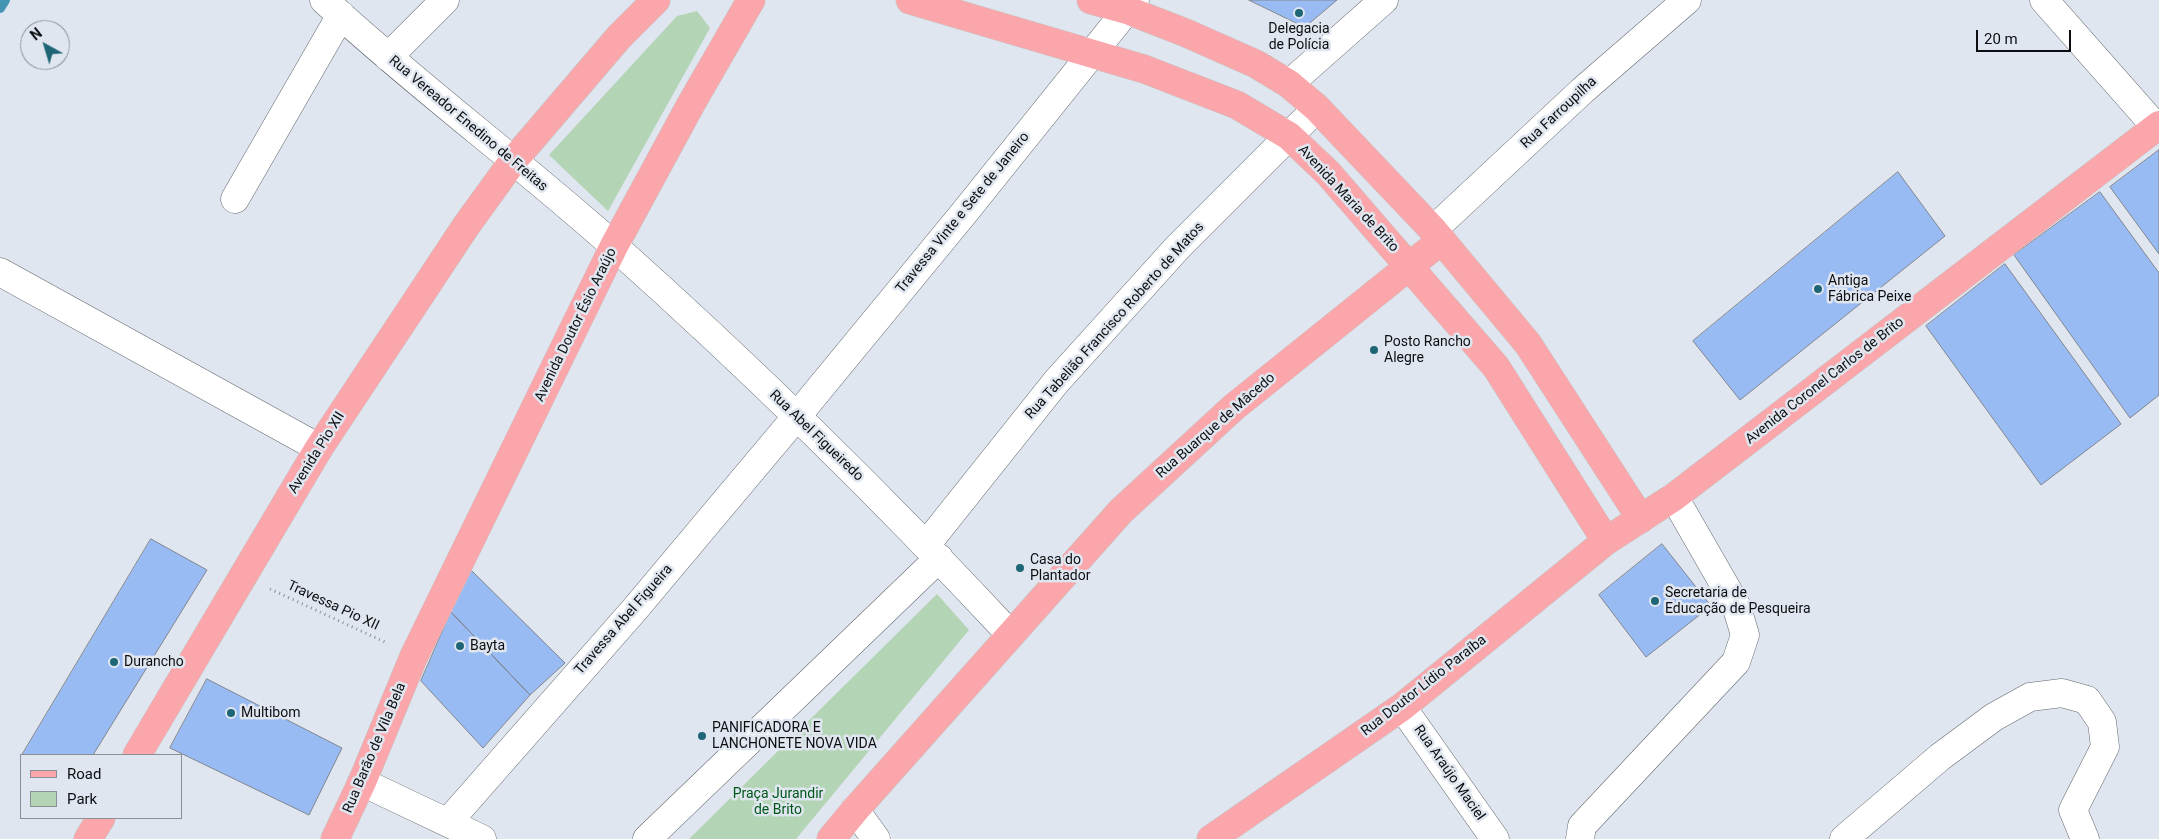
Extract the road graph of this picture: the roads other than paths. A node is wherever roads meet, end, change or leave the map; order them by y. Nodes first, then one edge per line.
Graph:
1 (445, 0) edge
2 (656, 0) edge
3 (751, 0) edge
4 (910, 0) edge
5 (1091, 0) edge
6 (1384, 0) edge
7 (1687, 0) edge
8 (2044, 0) edge
9 (1131, 5) edge
10 (333, 8) edge
11 (1091, 53) junction
12 (388, 56) junction
13 (1288, 84) junction
14 (1317, 108) junction
15 (2158, 126) edge
16 (1289, 136) junction
17 (513, 161) junction
18 (235, 199) dead end
19 (1437, 235) junction
20 (614, 246) junction
21 (1410, 265) junction
22 (0, 272) edge
23 (797, 416) junction
24 (319, 448) junction
25 (1674, 497) junction
26 (1641, 519) junction
27 (1606, 541) junction
28 (933, 552) junction
29 (1010, 634) junction
30 (414, 656) joint
31 (1402, 706) junction
32 (138, 754) edge
33 (362, 782) junction
34 (855, 810) junction
35 (100, 819) edge
36 (448, 822) junction
37 (88, 839) edge
38 (335, 839) edge
39 (482, 839) edge
40 (647, 839) edge
41 (831, 839) edge
42 (876, 839) edge
43 (1211, 839) edge
44 (1495, 839) edge
45 (1580, 839) edge
46 (1844, 839) edge
47 (2085, 839) edge

1 - 12 street
2 - 17 main road
3 - 20 main road, Avenida Doutor Ésio Araújo
4 - 11 main road, Avenida Maria de Brito
5 - 9 main road
6 - 13 street
7 - 19 street, Rua Farroupilha
8 - 15 street
9 - 11 street, Travessa Vinte e Sete de Janeiro
9 - 13 main road
10 - 12 street, Rua Vereador Enedino de Freitas
10 - 18 street
11 - 16 main road, Avenida Maria de Brito
11 - 23 street, Travessa Vinte e Sete de Janeiro
12 - 17 street, Rua Vereador Enedino de Freitas
13 - 14 main road
14 - 16 street, Rua Tabelião Francisco Roberto de Matos
14 - 19 main road
15 - 25 main road, Avenida Coronel Carlos de Brito
16 - 21 main road, Avenida Maria de Brito
16 - 28 street, Rua Tabelião Francisco Roberto de Matos
17 - 20 street, Rua Vereador Enedino de Freitas
17 - 24 main road, Avenida Pio XII
19 - 21 main road, Rua Buarque de Mâcedo
19 - 26 main road
20 - 23 street, Rua Abel Figueiredo
20 - 30 main road, Avenida Doutor Ésio Araújo
21 - 27 main road, Avenida Maria de Brito
21 - 29 main road, Rua Buarque de Mâcedo
22 - 24 street
23 - 28 street, Rua Abel Figueiredo
23 - 36 street, Travessa Abel Figueira
24 - 32 main road, Avenida Pio XII
25 - 26 main road, Avenida Coronel Carlos de Brito
25 - 45 street
26 - 27 main road, Avenida Coronel Carlos de Brito
27 - 31 main road, Rua Doutor Lídio Paraíba
28 - 29 street, Rua Abel Figueiredo
28 - 40 street
29 - 34 main road
30 - 33 main road, Rua Barão de Vila Bela
31 - 43 main road, Rua Doutor Lídio Paraíba
31 - 44 street, Rua Araújo Maciel
33 - 36 street
33 - 38 main road, Rua Barão de Vila Bela
34 - 41 main road
34 - 42 street
35 - 37 main road
36 - 39 street
46 - 47 street

